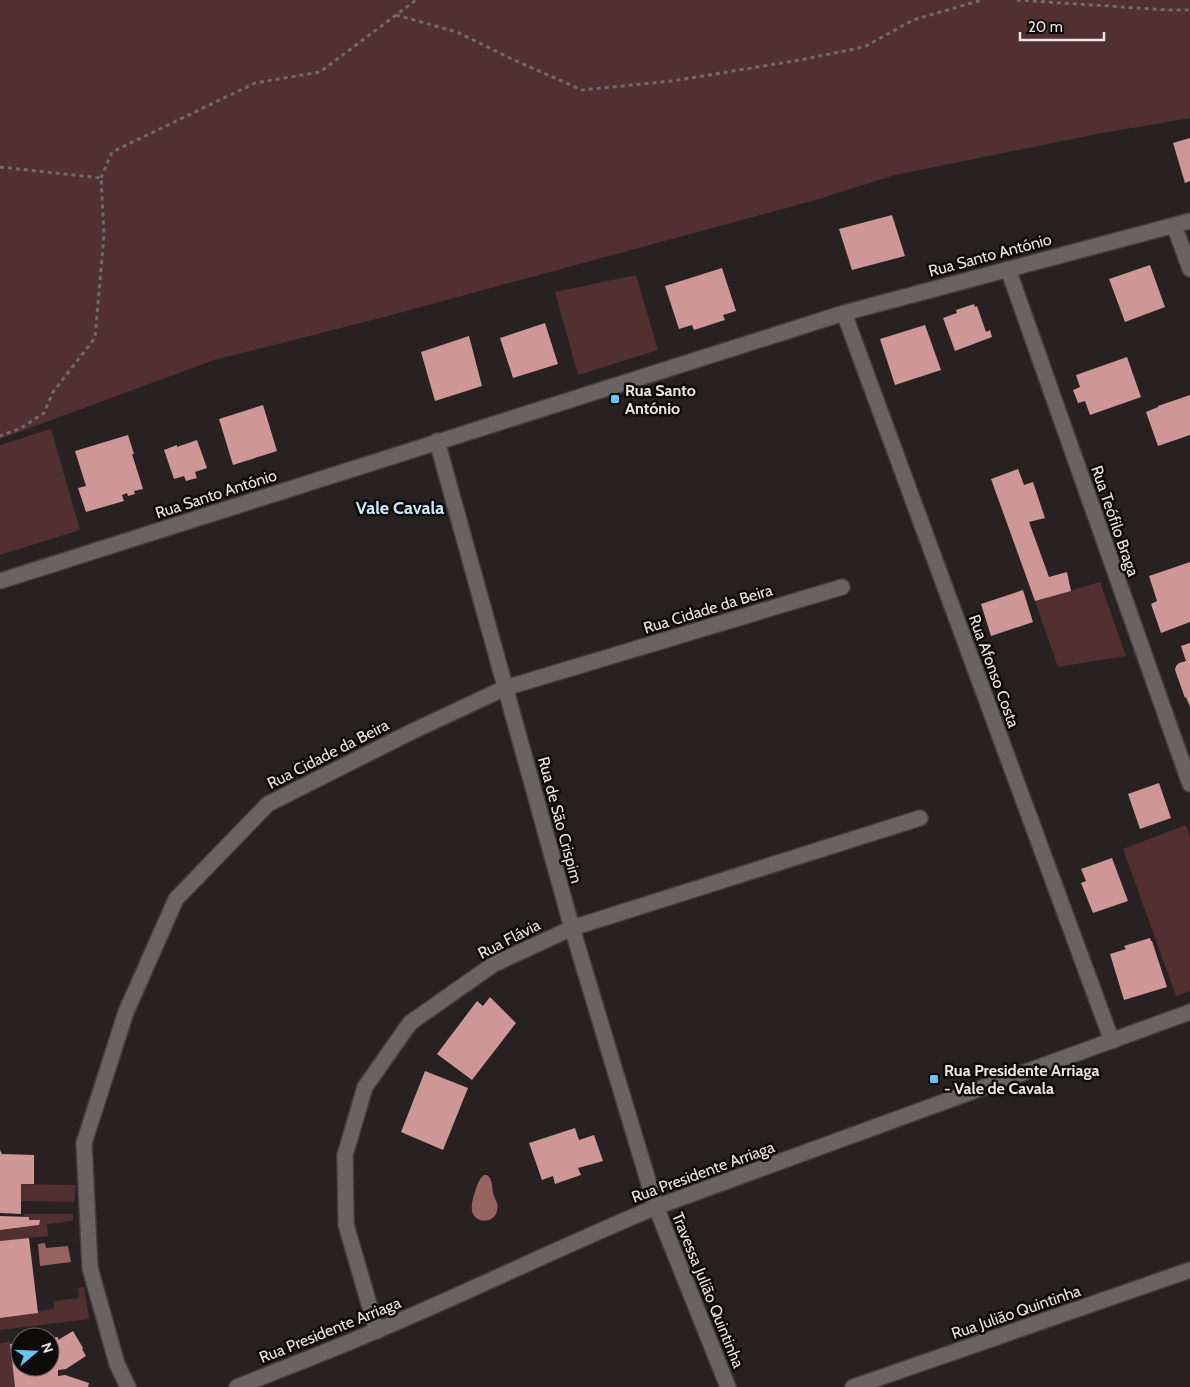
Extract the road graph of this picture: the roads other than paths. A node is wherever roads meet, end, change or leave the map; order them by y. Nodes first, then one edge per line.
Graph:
1 (1190, 221) edge
2 (1174, 225) junction
3 (1008, 269) junction
4 (1190, 269) edge
5 (844, 313) junction
6 (438, 441) junction
7 (0, 581) edge
8 (842, 587) dead end
9 (505, 688) junction
10 (1190, 784) edge
11 (920, 818) dead end
12 (572, 928) junction
13 (1190, 1012) edge
14 (1112, 1041) junction
15 (656, 1207) junction
16 (1190, 1270) edge
17 (377, 1331) junction
18 (128, 1387) edge
19 (237, 1387) edge
20 (728, 1387) edge
21 (853, 1387) edge

1 - 2 street, Rua Santo António
2 - 3 street, Rua Santo António
2 - 4 street
3 - 5 street, Rua Santo António
3 - 10 street, Rua Teófilo Braga
5 - 6 street, Rua Santo António
5 - 14 street, Rua Afonso Costa
6 - 7 street, Rua Santo António
6 - 9 street, Rua de São Crispim
8 - 9 street, Rua Cidade da Beira
9 - 12 street, Rua de São Crispim
9 - 18 street, Rua Cidade da Beira
11 - 12 street, Rua Flávia
12 - 15 street, Rua de São Crispim
12 - 17 street, Rua Flávia
13 - 14 street, Rua Presidente Arriaga
14 - 15 street, Rua Presidente Arriaga
15 - 17 street, Rua Presidente Arriaga
15 - 20 street, Travessa Julião Quintinha
16 - 21 street, Rua Julião Quintinha
17 - 19 street, Rua Presidente Arriaga

